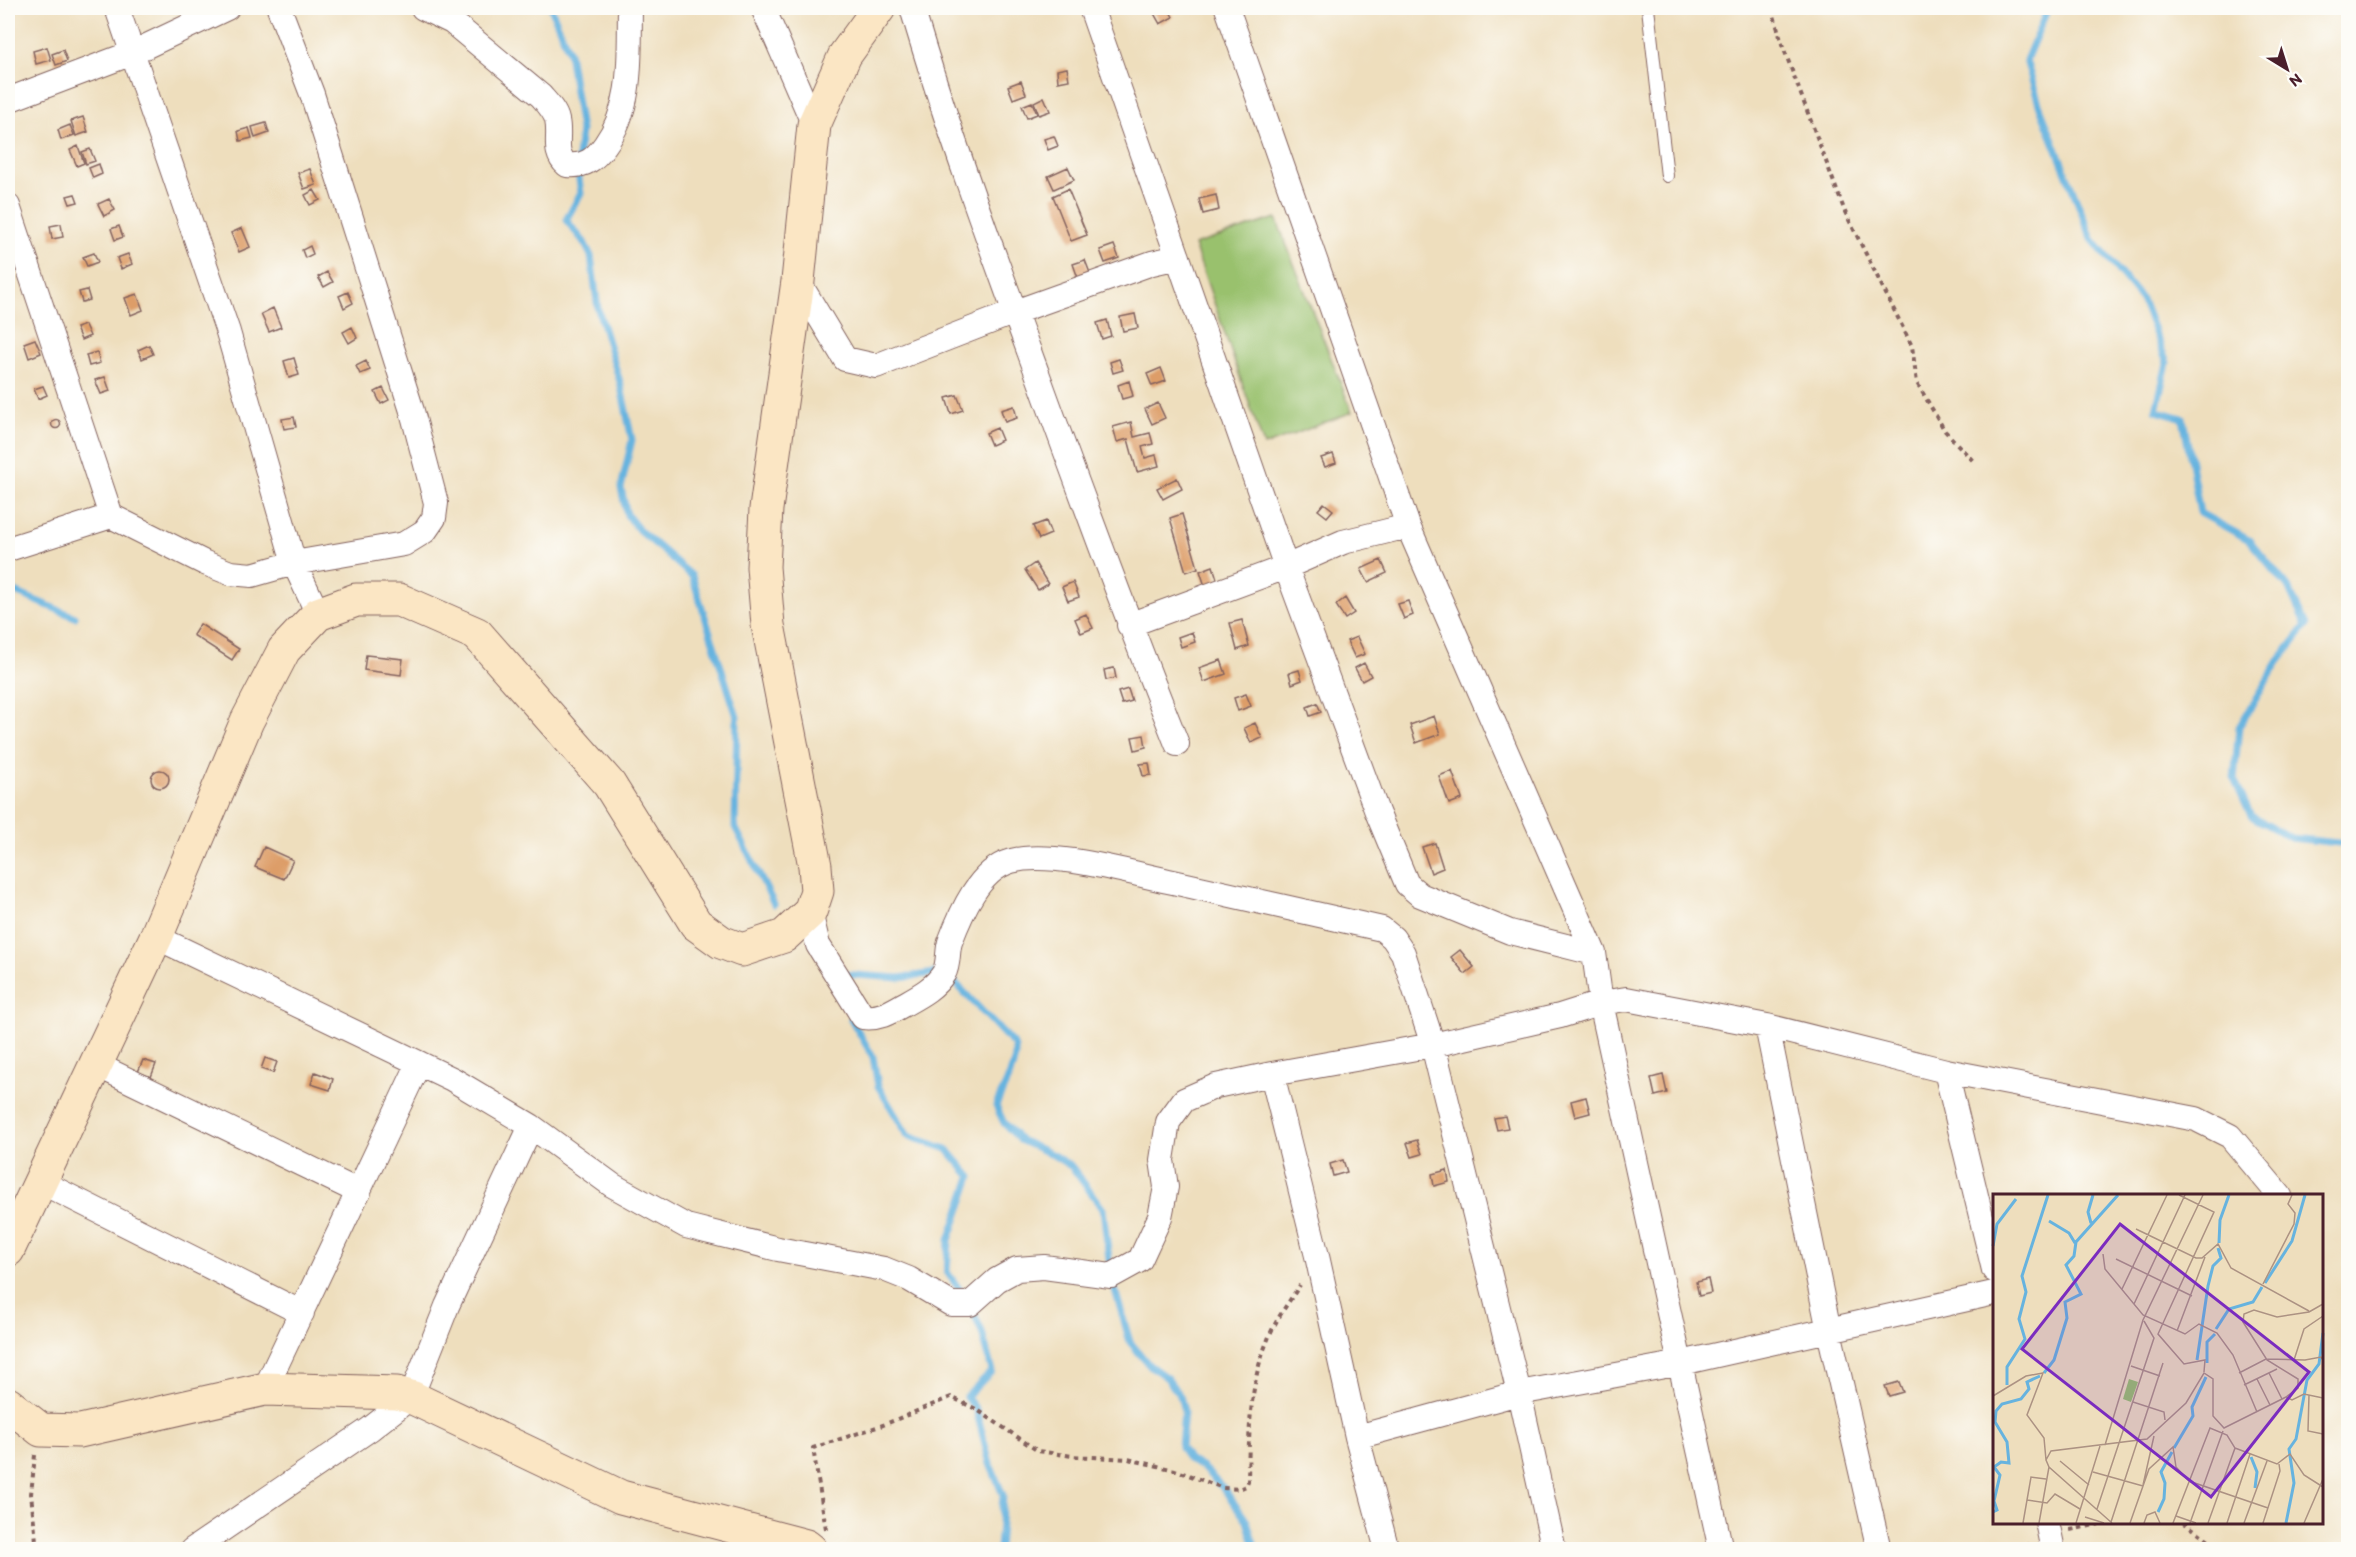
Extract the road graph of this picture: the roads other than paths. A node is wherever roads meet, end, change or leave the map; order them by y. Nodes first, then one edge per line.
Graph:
1 (117, 8) edge
2 (227, 8) edge
3 (279, 8) edge
4 (423, 8) edge
5 (630, 8) edge
6 (764, 8) edge
7 (879, 8) edge
8 (912, 8) edge
9 (1091, 8) edge
10 (1227, 8) edge
11 (1648, 8) edge
12 (132, 53) junction
13 (8, 100) edge
14 (814, 125) junction
15 (1667, 176) dead end
16 (8, 206) edge
17 (1178, 257) junction
18 (798, 281) junction
19 (1015, 312) junction
20 (111, 516) junction
21 (1408, 526) junction
22 (8, 549) edge
23 (294, 563) junction
24 (1286, 567) junction
25 (318, 614) junction
26 (1129, 625) junction
27 (1177, 744) dead end
28 (800, 922) junction
29 (156, 937) junction
30 (1594, 953) junction
31 (1601, 1003) junction
32 (1767, 1026) junction
33 (1433, 1045) junction
34 (419, 1063) junction
35 (95, 1064) junction
36 (1946, 1071) junction
37 (1272, 1074) junction
38 (531, 1126) junction
39 (39, 1181) junction
40 (359, 1192) junction
41 (2278, 1194) edge
42 (11, 1232) edge
43 (1993, 1262) edge
44 (1993, 1293) edge
45 (302, 1313) junction
46 (1829, 1331) junction
47 (1681, 1363) junction
48 (265, 1389) junction
49 (1519, 1393) junction
50 (411, 1397) junction
51 (8, 1404) edge
52 (1357, 1437) junction
53 (2047, 1524) edge
54 (819, 1544) edge
55 (192, 1550) edge
56 (1387, 1550) edge
57 (1554, 1550) edge
58 (1721, 1550) edge
59 (1879, 1550) edge
60 (2053, 1550) edge

1 - 12 street
2 - 12 street
3 - 23 street
4 - 5 street
6 - 14 street
7 - 14 main road
8 - 19 street
9 - 17 street
10 - 21 street
11 - 15 lane
12 - 13 street
12 - 23 street
14 - 18 main road
16 - 20 street
17 - 19 street
17 - 24 street
18 - 19 street
18 - 28 main road
19 - 26 street
20 - 22 street
20 - 23 street
21 - 24 street
21 - 30 street
23 - 25 street
24 - 26 street
24 - 30 street
25 - 28 main road
25 - 29 main road
26 - 27 street
28 - 33 street
29 - 34 street
29 - 35 main road
30 - 31 street
31 - 32 street
31 - 33 street
31 - 47 street
32 - 36 street
32 - 46 street
33 - 37 street
33 - 49 street
34 - 38 street
34 - 40 street
35 - 39 main road
35 - 40 street
36 - 41 street
36 - 43 street
37 - 38 street
37 - 52 street
38 - 50 street
39 - 42 main road
39 - 45 street
40 - 45 street
44 - 46 street
45 - 48 street
46 - 47 street
46 - 59 street
47 - 49 street
47 - 58 street
48 - 50 main road
48 - 51 main road
49 - 52 street
49 - 57 street
50 - 54 main road
50 - 55 street
52 - 56 street
53 - 60 street

